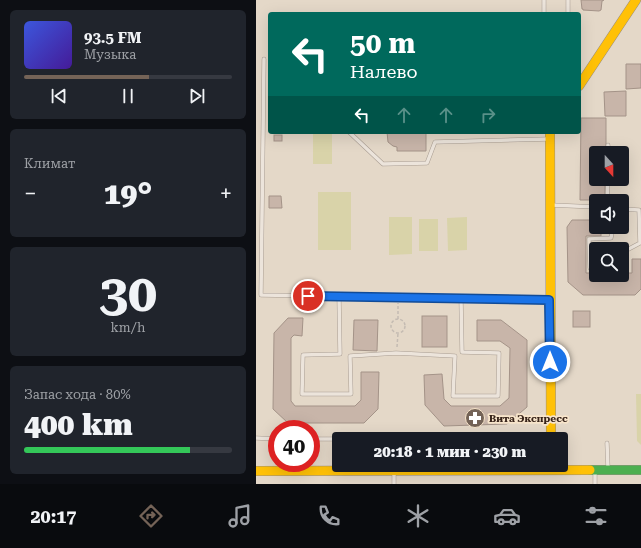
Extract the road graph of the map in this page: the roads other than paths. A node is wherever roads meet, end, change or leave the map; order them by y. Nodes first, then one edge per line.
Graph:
1 (544, 0) edge
2 (568, 0) edge
3 (636, 0) edge
4 (544, 12) dead end
5 (568, 12) edge
6 (264, 59) dead end
7 (581, 83) edge
8 (351, 134) edge
9 (550, 136) edge
10 (550, 205) junction
11 (589, 207) edge
12 (629, 209) edge
13 (612, 234) edge
14 (589, 242) edge
15 (629, 250) edge
16 (339, 297) junction
17 (461, 298) junction
18 (549, 300) junction
19 (462, 352) junction
20 (340, 354) junction
21 (350, 356) junction
22 (455, 356) junction
23 (550, 432) edge
24 (256, 438) edge
25 (268, 439) edge
26 (320, 439) edge
27 (332, 439) edge
28 (607, 443) dead end
29 (639, 468) edge
30 (332, 470) edge
31 (568, 470) edge
32 (595, 470) junction
33 (608, 470) junction
34 (256, 471) edge
35 (394, 472) edge
36 (394, 484) edge
37 (595, 484) edge

1 - 4 lane
2 - 5 lane
3 - 7 street
6 - 16 lane
8 - 9 lane
9 - 10 street
10 - 11 lane
10 - 18 street
12 - 15 lane
13 - 14 lane
16 - 17 lane
16 - 20 lane
17 - 18 lane
17 - 19 lane
18 - 23 street
19 - 22 lane
19 - 22 lane
20 - 21 lane
20 - 21 lane
21 - 22 lane
24 - 25 lane
26 - 27 lane
28 - 33 lane
29 - 33 street
30 - 34 street
31 - 32 street
32 - 33 street
32 - 37 lane
35 - 36 lane

